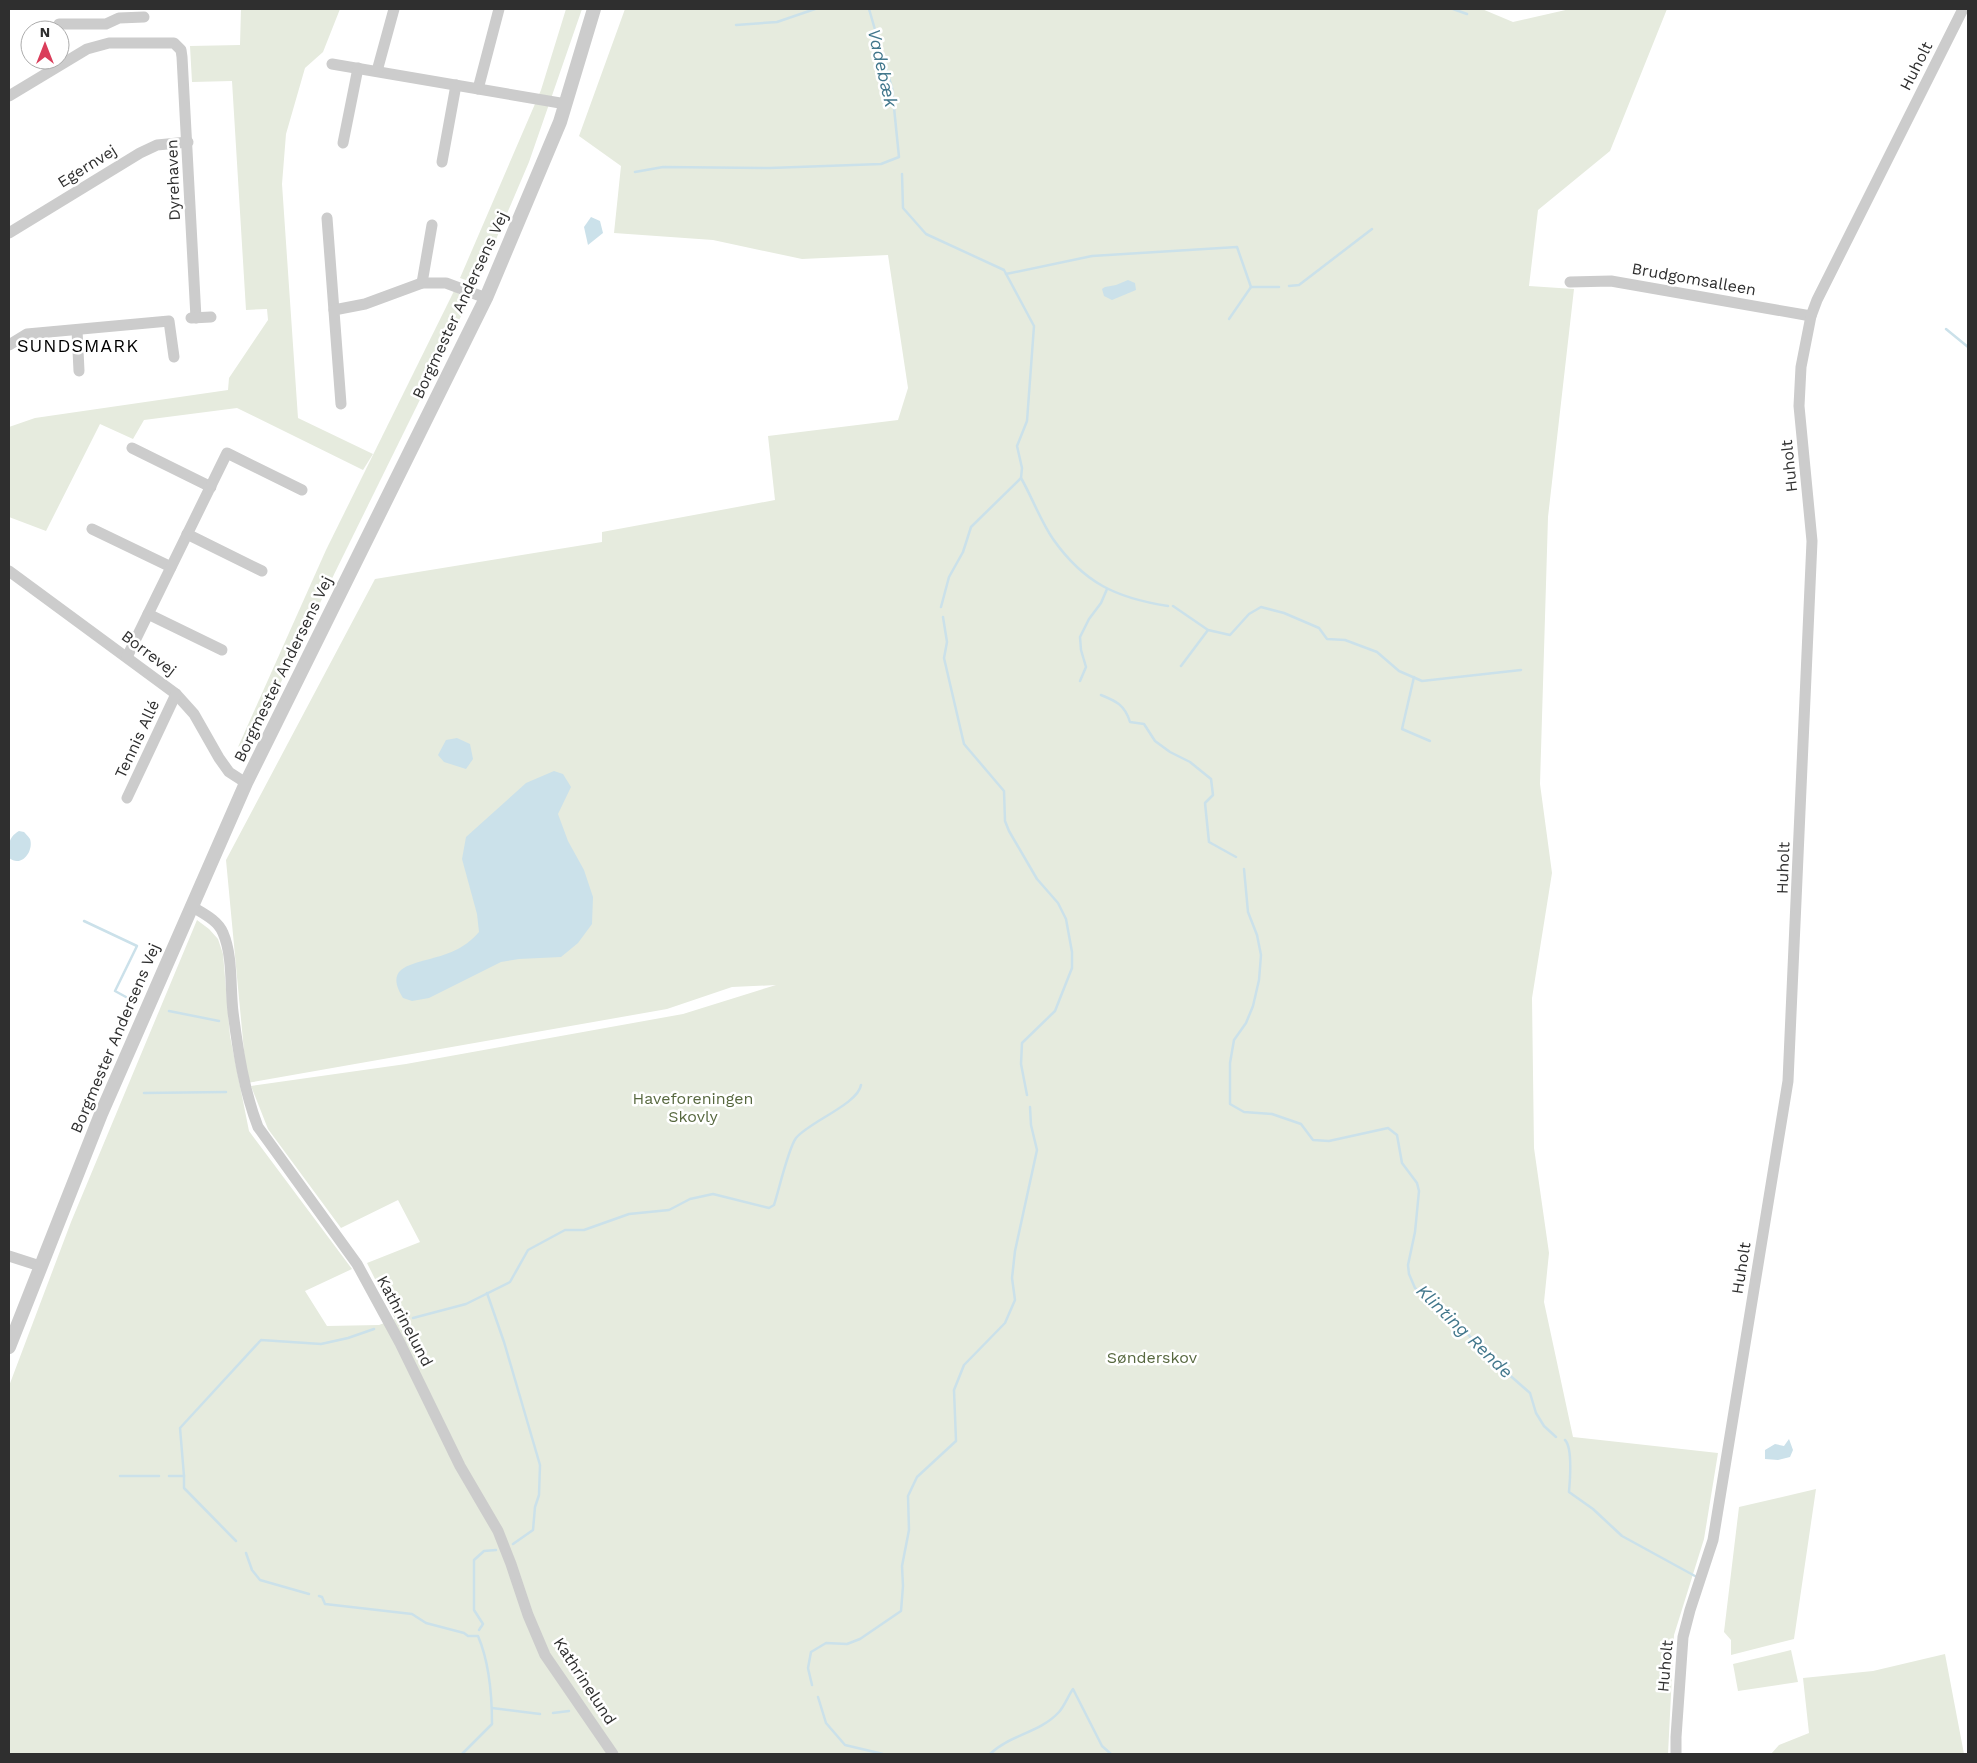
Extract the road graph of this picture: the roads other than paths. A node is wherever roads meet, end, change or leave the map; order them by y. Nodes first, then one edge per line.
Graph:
1 (394, 9) edge
2 (499, 9) edge
3 (594, 9) edge
4 (1964, 9) edge
5 (144, 17) dead end
6 (70, 24) edge
7 (106, 24) junction
8 (109, 43) junction
9 (332, 64) dead end
10 (358, 68) junction
11 (378, 71) junction
12 (456, 85) junction
13 (478, 89) junction
14 (9, 96) edge
15 (566, 104) junction
16 (188, 142) junction
17 (343, 143) dead end
18 (442, 162) dead end
19 (327, 218) dead end
20 (432, 225) dead end
21 (9, 233) edge
22 (1570, 282) dead end
23 (422, 283) junction
24 (486, 298) junction
25 (334, 310) junction
26 (1811, 316) junction
27 (211, 317) dead end
28 (77, 330) junction
29 (9, 345) edge
30 (174, 357) dead end
31 (79, 371) dead end
32 (341, 404) dead end
33 (132, 448) dead end
34 (211, 487) junction
35 (302, 490) dead end
36 (92, 529) dead end
37 (187, 534) junction
38 (171, 567) junction
39 (9, 571) edge
40 (262, 571) dead end
41 (148, 614) junction
42 (222, 650) dead end
43 (127, 657) junction
44 (176, 694) junction
45 (246, 783) junction
46 (127, 798) dead end
47 (192, 906) junction
48 (9, 1256) edge
49 (40, 1266) junction
50 (9, 1347) edge
51 (613, 1754) edge
52 (1676, 1754) edge

1 - 11 street
2 - 13 street
3 - 15 street, Borgmester Andersens Vej
4 - 26 street, Huholt
5 - 7 street
6 - 7 street
7 - 8 street
8 - 14 street
8 - 16 street, Dyrehaven
9 - 10 street
10 - 11 street
10 - 17 street
11 - 12 street
12 - 13 street
12 - 18 street
13 - 15 street
15 - 24 street, Borgmester Andersens Vej
16 - 21 street, Egernvej
16 - 27 street, Dyrehaven
19 - 25 street
20 - 23 street
22 - 26 street, Brudgomsalleen
23 - 24 street
23 - 25 street
24 - 45 street, Borgmester Andersens Vej
25 - 32 street
26 - 52 street, Huholt
28 - 29 street
28 - 30 street
28 - 31 street
33 - 34 street
34 - 35 street
34 - 37 street
36 - 38 street
37 - 38 street
37 - 40 street
38 - 41 street
39 - 43 street, Borrevej
41 - 42 street
41 - 43 street
43 - 44 street, Borrevej
44 - 45 street, Borrevej
44 - 46 street, Tennis Allé
45 - 47 street, Borgmester Andersens Vej
47 - 49 street, Borgmester Andersens Vej
47 - 51 street, Kathrinelund
48 - 49 street
49 - 50 street, Borgmester Andersens Vej

